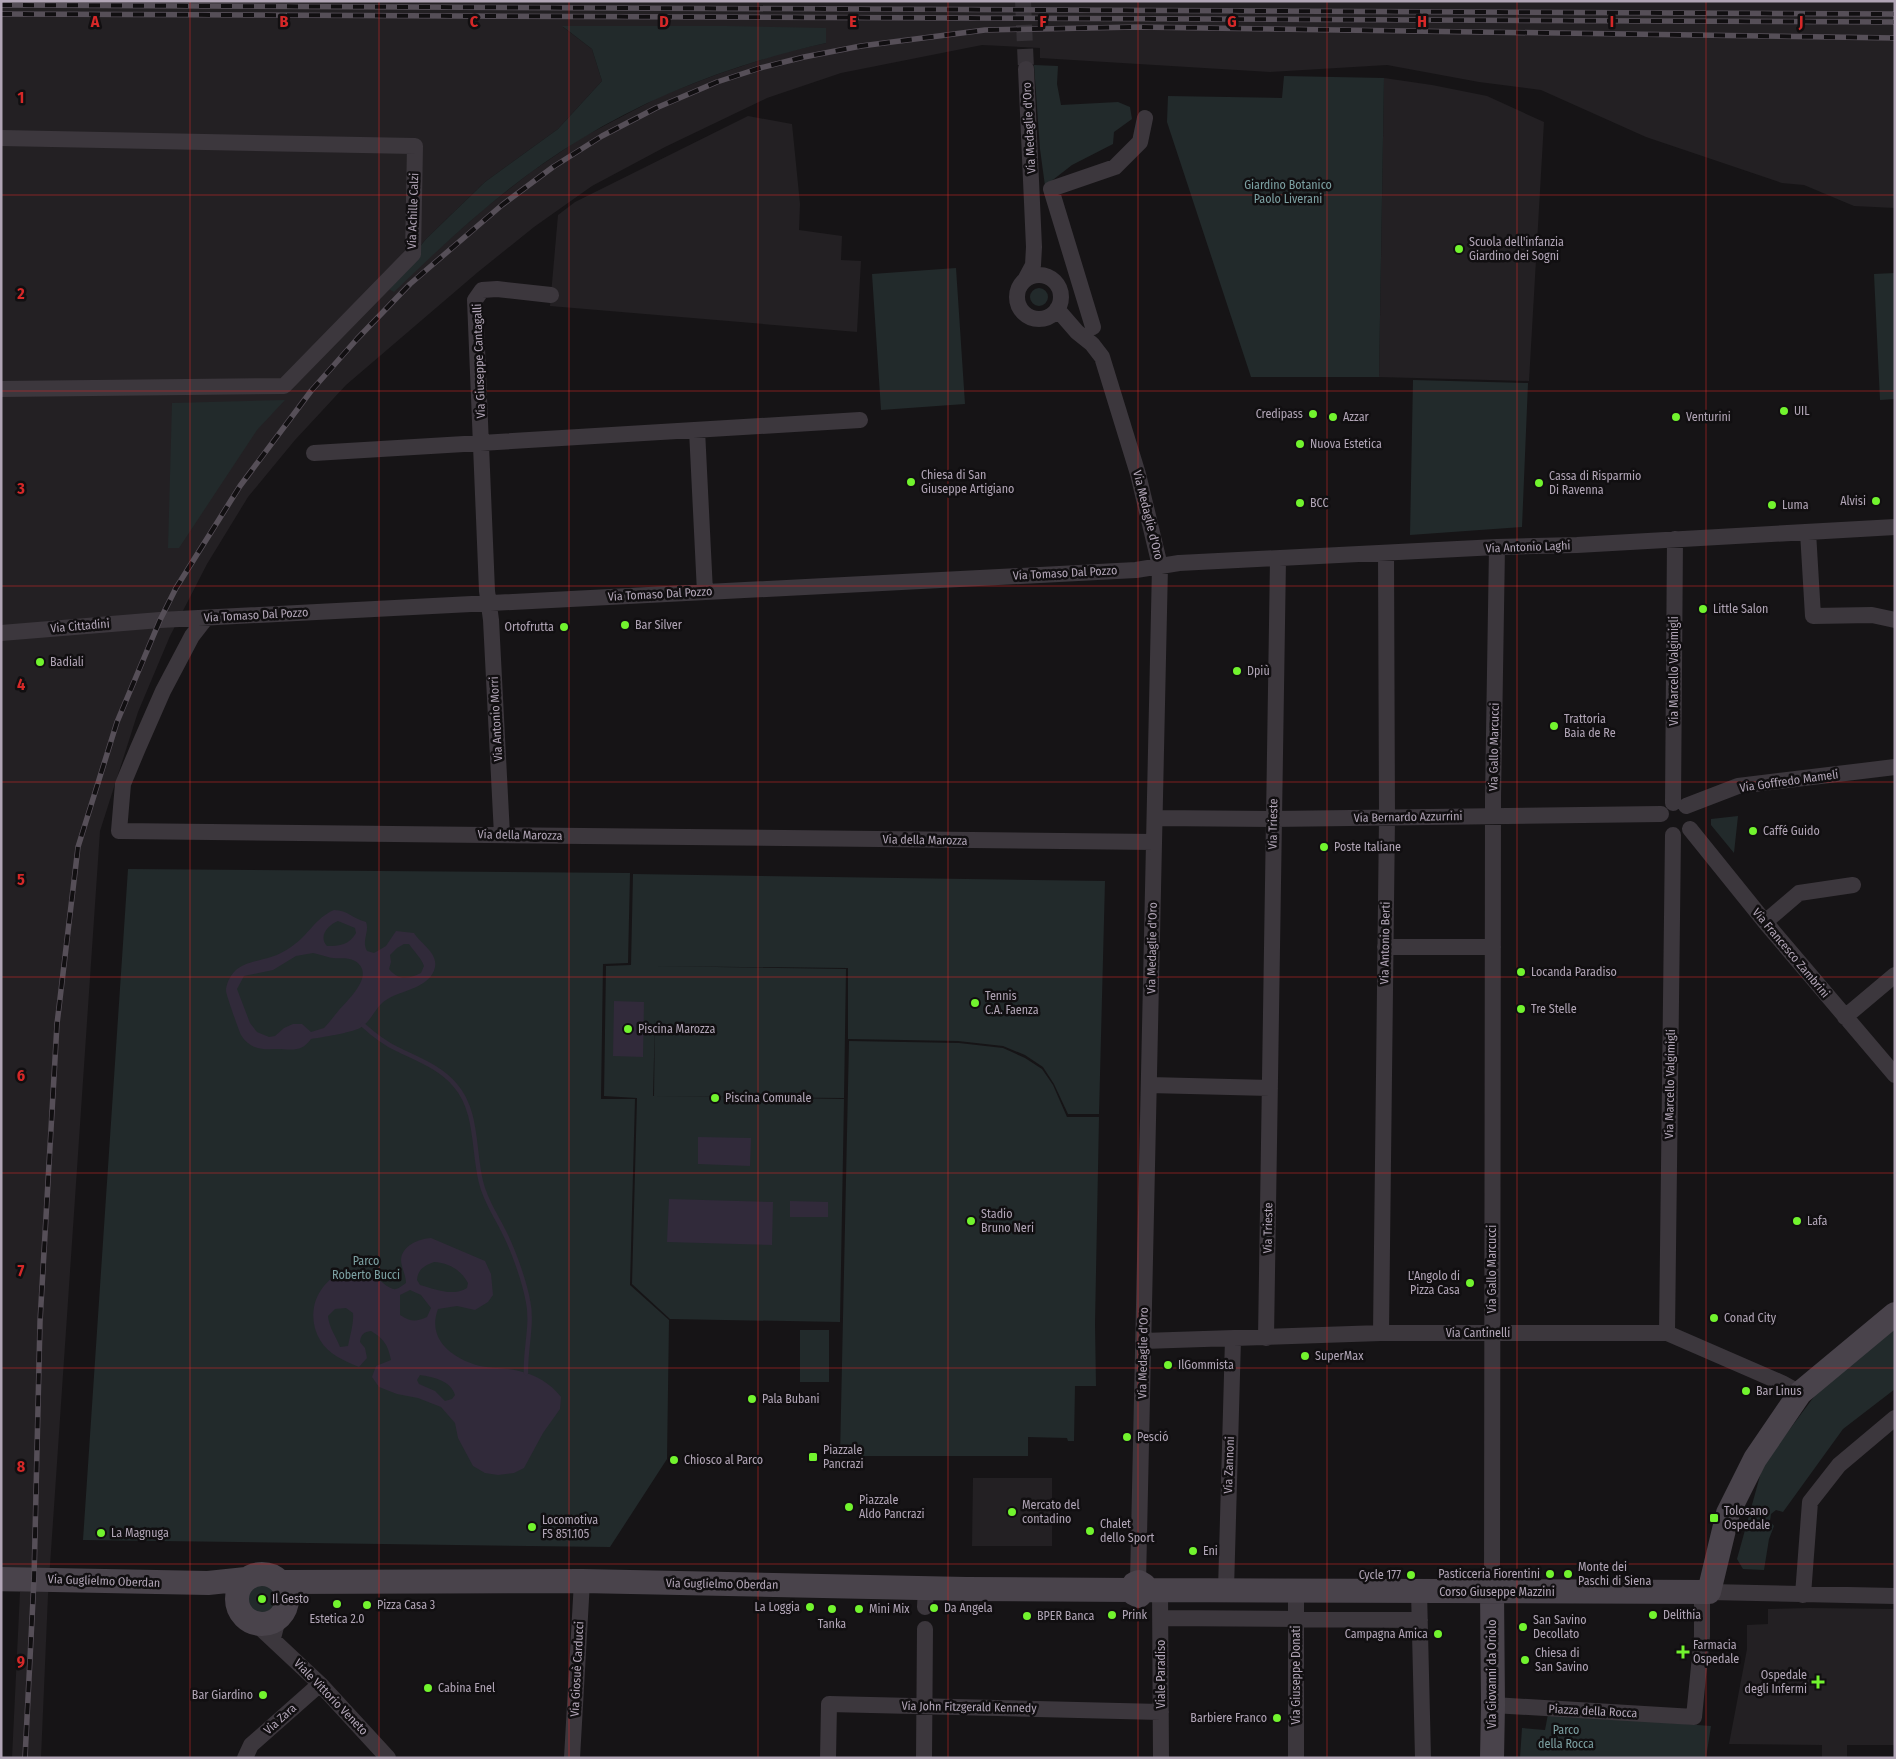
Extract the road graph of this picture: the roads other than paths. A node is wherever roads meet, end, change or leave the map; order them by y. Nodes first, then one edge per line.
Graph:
1 (1026, 69) tunnel mouth
2 (1145, 118) dead end
3 (1, 138) edge
4 (1034, 247) junction
5 (1046, 276) junction
6 (1025, 280) junction
7 (1078, 283) junction
8 (1060, 290) junction
9 (551, 295) dead end
10 (1051, 314) junction
11 (1093, 327) dead end
12 (1, 389) edge
13 (860, 420) dead end
14 (697, 430) junction
15 (482, 443) junction
16 (314, 453) dead end
17 (1895, 527) edge
18 (1808, 532) junction
19 (1675, 539) junction
20 (1497, 547) junction
21 (1386, 552) junction
22 (1278, 560) junction
23 (1160, 566) junction
24 (705, 592) junction
25 (489, 603) junction
26 (206, 618) junction
27 (160, 620) joint
28 (1895, 620) edge
29 (1, 633) edge
30 (1895, 767) edge
31 (1673, 808) junction
32 (1493, 816) junction
33 (1155, 818) junction
34 (1387, 818) junction
35 (1273, 819) junction
36 (1690, 829) junction
37 (502, 835) junction
38 (1673, 835) junction
39 (1154, 842) junction
40 (1853, 885) dead end
41 (1765, 922) junction
42 (1385, 946) junction
43 (1493, 947) junction
44 (1895, 975) edge
45 (1845, 1017) junction
46 (1895, 1075) edge
47 (1149, 1085) junction
48 (1270, 1088) junction
49 (1895, 1314) edge
50 (1381, 1333) junction
51 (1492, 1333) junction
52 (1667, 1333) junction
53 (1266, 1338) junction
54 (1233, 1339) junction
55 (1143, 1341) junction
56 (1800, 1393) junction
57 (1895, 1418) edge
58 (1887, 1432) edge
59 (1, 1579) edge
60 (582, 1581) junction
61 (242, 1587) junction
62 (1144, 1588) junction
63 (285, 1589) junction
64 (1226, 1590) junction
65 (1492, 1591) junction
66 (1296, 1592) junction
67 (1419, 1592) junction
68 (1706, 1592) junction
69 (1803, 1595) junction
70 (1895, 1596) edge
71 (1161, 1618) junction
72 (1296, 1618) junction
73 (1420, 1620) junction
74 (269, 1627) junction
75 (925, 1629) dead end
76 (320, 1684) junction
77 (1493, 1705) junction
78 (925, 1706) junction
79 (1161, 1712) junction
80 (245, 1758) edge
81 (388, 1758) edge
82 (572, 1758) edge
83 (828, 1758) edge
84 (924, 1758) edge
85 (1161, 1758) edge
86 (1296, 1758) edge
87 (1423, 1758) edge
88 (1492, 1758) edge

1 - 4 street, Via Medaglie d'Oro
2 - 7 street
3 - 12 street, Via Achille Calzi
4 - 5 street, Via Medaglie d'Oro
4 - 6 street, Via Medaglie d'Oro
5 - 6 street
5 - 8 street, Via Medaglie d'Oro
6 - 10 street, Via Medaglie d'Oro
7 - 8 street
7 - 11 street
8 - 10 street
9 - 15 street, Via Giuseppe Cantagalli
10 - 23 street, Via Medaglie d'Oro
13 - 14 street
14 - 15 street
14 - 24 street
15 - 16 street
15 - 25 street, Via Giuseppe Cantagalli
17 - 18 street, Via Antonio Laghi
18 - 19 street, Via Antonio Laghi
18 - 28 street
19 - 20 street, Via Antonio Laghi
19 - 31 street, Via Marcello Valgimigli
20 - 21 street, Via Antonio Laghi
20 - 32 street, Via Gallo Marcucci
21 - 22 street, Via Antonio Laghi
21 - 34 street, Via Antonio Berti
22 - 23 street, Via Antonio Laghi
22 - 35 street, Via Trieste
23 - 24 street, Via Tomaso Dal Pozzo
23 - 33 street, Via Medaglie d'Oro
24 - 25 street, Via Tomaso Dal Pozzo
25 - 26 street, Via Tomaso Dal Pozzo
25 - 37 street, Via Antonio Morri
26 - 27 street, Via Tomaso Dal Pozzo
26 - 37 street, Via della Marozza
27 - 29 street, Via Cittadini
30 - 31 street, Via Goffredo Mameli
31 - 32 street, Via Bernardo Azzurrini
31 - 36 street, Via Marcello Valgimigli
31 - 38 street, Via Marcello Valgimigli
32 - 34 street, Via Bernardo Azzurrini
32 - 43 street, Via Gallo Marcucci
33 - 35 street, Via Bernardo Azzurrini
33 - 39 street, Via Medaglie d'Oro
34 - 35 street, Via Bernardo Azzurrini
34 - 42 street, Via Antonio Berti
35 - 48 street, Via Trieste
36 - 38 street
36 - 41 street, Via Francesco Zambrini
37 - 39 street, Via della Marozza
38 - 52 street, Via Marcello Valgimigli
39 - 47 street, Via Medaglie d'Oro
40 - 41 street
41 - 45 street, Via Francesco Zambrini
42 - 43 street
42 - 50 street, Via Antonio Berti
43 - 51 street, Via Gallo Marcucci
44 - 45 street
45 - 46 street, Via Francesco Zambrini
47 - 48 street
47 - 55 street, Via Medaglie d'Oro
48 - 53 street, Via Trieste
49 - 56 main road
50 - 51 street, Via Cantinelli
50 - 53 street, Via Cantinelli
51 - 52 street, Via Cantinelli
51 - 65 street, Via Gallo Marcucci
52 - 56 street, Via Cantinelli
53 - 54 street, Via Cantinelli
54 - 55 street, Via Cantinelli
54 - 64 street, Via Zannoni
55 - 62 street, Via Medaglie d'Oro
56 - 68 main road
57 - 58 street
58 - 69 street
59 - 61 main road, Via Guglielmo Oberdan
60 - 62 main road, Via Guglielmo Oberdan
60 - 63 main road, Via Guglielmo Oberdan
60 - 82 street, Via Giosuè Carducci
61 - 63 main road, Via Guglielmo Oberdan
61 - 74 main road
62 - 64 main road, Corso Giuseppe Mazzini
62 - 71 street, Viale Paradiso
63 - 74 main road
64 - 66 main road, Corso Giuseppe Mazzini
65 - 67 main road, Corso Giuseppe Mazzini
65 - 68 main road, Corso Giuseppe Mazzini
65 - 77 main road, Via Giovanni da Oriolo
66 - 67 main road, Corso Giuseppe Mazzini
66 - 72 street, Via Giuseppe Donati
67 - 73 street
68 - 69 street, Corso Giuseppe Mazzini
68 - 77 street, Piazza della Rocca
69 - 70 street, Corso Giuseppe Mazzini
71 - 72 street
71 - 79 street, Viale Paradiso
72 - 73 street
72 - 86 street, Via Giuseppe Donati
73 - 87 street
74 - 76 street, Viale Vittorio Veneto
75 - 78 street
76 - 80 street, Via Zara
76 - 81 street, Viale Vittorio Veneto
77 - 88 main road, Via Giovanni da Oriolo
78 - 79 street, Via John Fitzgerald Kennedy
78 - 83 street, Via John Fitzgerald Kennedy
78 - 84 street
79 - 85 street, Viale Paradiso

